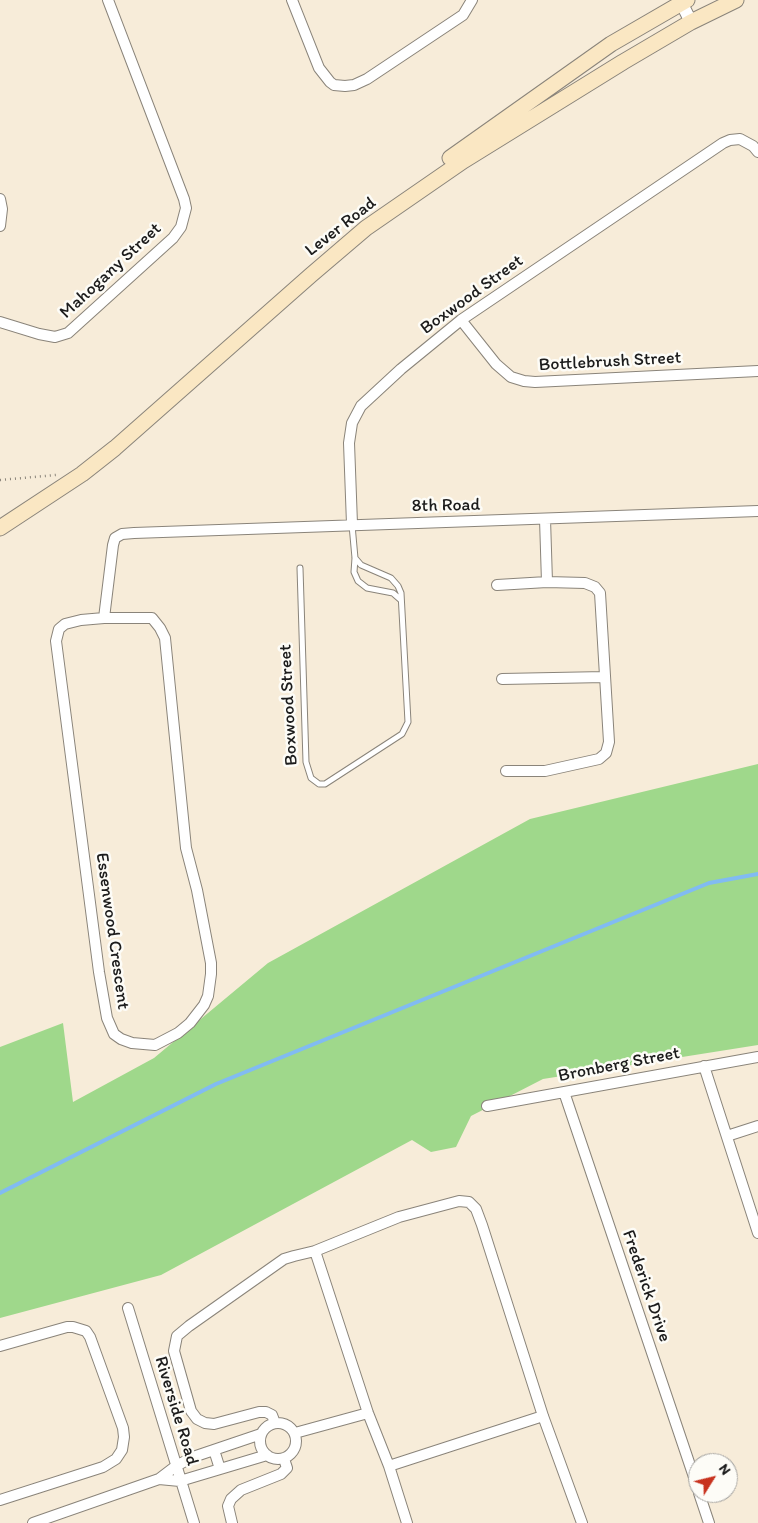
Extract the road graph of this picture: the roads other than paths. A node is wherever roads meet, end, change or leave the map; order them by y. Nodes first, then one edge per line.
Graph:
1 (108, 0) edge
2 (292, 0) edge
3 (472, 0) edge
4 (736, 0) edge
5 (683, 1) edge
6 (691, 22) junction
7 (758, 152) edge
8 (0, 198) edge
9 (0, 226) edge
10 (461, 320) junction
11 (0, 322) edge
12 (758, 371) edge
13 (758, 511) edge
14 (545, 519) junction
15 (0, 520) edge
16 (352, 524) junction
17 (0, 528) edge
18 (355, 558) junction
19 (300, 568) dead end
20 (547, 582) junction
21 (497, 585) dead end
22 (401, 600) junction
23 (104, 618) junction
24 (605, 677) junction
25 (502, 679) dead end
26 (506, 771) dead end
27 (758, 1057) edge
28 (704, 1066) junction
29 (564, 1092) junction
30 (487, 1106) dead end
31 (758, 1126) edge
32 (726, 1136) junction
33 (758, 1233) edge
34 (315, 1251) junction
35 (128, 1308) dead end
36 (0, 1346) edge
37 (368, 1412) junction
38 (543, 1416) junction
39 (275, 1423) junction
40 (261, 1434) junction
41 (295, 1434) junction
42 (214, 1450) junction
43 (267, 1455) junction
44 (284, 1458) junction
45 (688, 1459) edge
46 (176, 1466) junction
47 (388, 1466) junction
48 (220, 1469) junction
49 (159, 1479) junction
50 (180, 1481) junction
51 (0, 1500) edge
52 (702, 1503) edge
53 (33, 1523) edge
54 (194, 1523) edge
55 (232, 1523) edge
56 (407, 1523) edge
57 (582, 1523) edge
58 (709, 1523) edge

1 - 11 street, Mahogany Street
2 - 3 street
4 - 6 main road, Lever Road
5 - 6 street
5 - 15 main road, Lever Road
6 - 17 main road, Lever Road
7 - 10 street, Boxwood Street
8 - 9 street
10 - 12 street, Bottlebrush Street
10 - 16 street, Boxwood Street
13 - 14 street, 8th Road
14 - 16 street, 8th Road
14 - 20 street
16 - 18 lane, Boxwood Street
16 - 23 street, 8th Road
18 - 22 lane, Boxwood Street
18 - 22 lane, Boxwood Street
19 - 22 lane, Boxwood Street
20 - 21 street
20 - 24 street
23 - 23 street, Essenwood Crescent
24 - 25 street
24 - 26 street
27 - 28 street, Bronberg Street
28 - 29 street, Bronberg Street
28 - 32 street
29 - 30 street, Bronberg Street
29 - 45 street, Frederick Drive
31 - 32 street
32 - 33 street
34 - 37 street
34 - 38 street
34 - 39 street
35 - 46 street, Riverside Road
36 - 51 street
37 - 41 street
37 - 47 street
38 - 47 street
38 - 57 street
39 - 40 street
39 - 41 street
40 - 42 street
40 - 43 street
41 - 44 street
42 - 46 street
42 - 48 street
43 - 44 street
43 - 48 street
44 - 55 street
46 - 49 street
46 - 50 street, Riverside Road
47 - 56 street
48 - 50 street
49 - 50 street
49 - 53 street
50 - 54 street, Riverside Road
52 - 58 street

